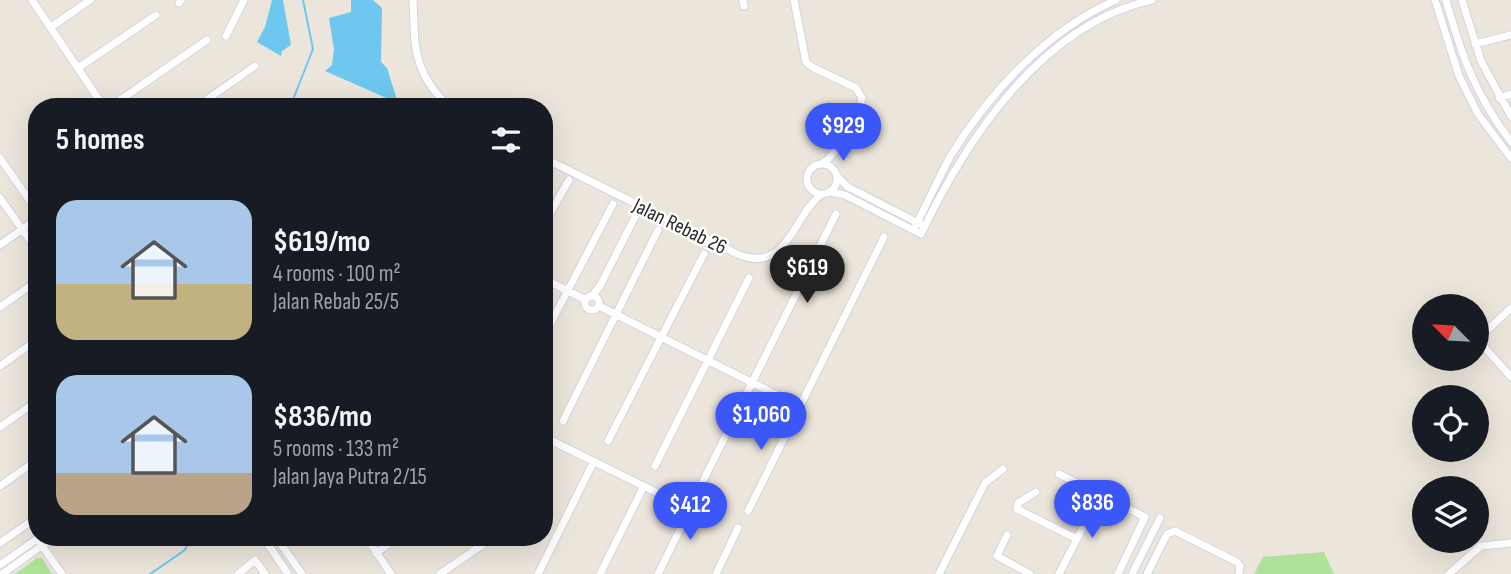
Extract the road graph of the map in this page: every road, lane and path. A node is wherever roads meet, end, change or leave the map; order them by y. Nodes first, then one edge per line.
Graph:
1 (32, 0) edge
2 (90, 0) edge
3 (244, 0) edge
4 (414, 0) edge
5 (794, 0) edge
6 (1116, 0) edge
7 (1152, 0) edge
8 (1435, 0) edge
9 (1446, 0) edge
10 (1462, 0) edge
11 (156, 15) dead end
12 (51, 27) junction
13 (1511, 35) edge
14 (226, 36) dead end
15 (207, 40) dead end
16 (1475, 44) junction
17 (256, 66) dead end
18 (78, 68) junction
19 (1511, 94) edge
20 (98, 98) edge
21 (123, 98) edge
22 (209, 98) edge
23 (442, 98) edge
24 (1499, 98) junction
25 (1511, 116) edge
26 (842, 141) junction
27 (1511, 142) edge
28 (0, 158) edge
29 (1511, 158) edge
30 (553, 163) edge
31 (822, 163) junction
32 (836, 172) junction
33 (569, 180) dead end
34 (810, 188) junction
35 (825, 193) junction
36 (0, 198) edge
37 (28, 198) edge
38 (927, 203) junction
39 (613, 204) dead end
40 (640, 206) junction
41 (553, 208) edge
42 (804, 214) junction
43 (836, 214) dead end
44 (902, 215) junction
45 (28, 226) edge
46 (919, 228) junction
47 (22, 230) junction
48 (658, 230) dead end
49 (884, 237) dead end
50 (28, 238) edge
51 (0, 245) edge
52 (704, 254) dead end
53 (749, 278) dead end
54 (553, 283) edge
55 (28, 287) edge
56 (567, 290) junction
57 (594, 300) junction
58 (0, 307) edge
59 (1511, 308) edge
60 (616, 314) junction
61 (553, 318) edge
62 (662, 336) junction
63 (28, 346) edge
64 (708, 360) junction
65 (0, 366) edge
66 (1511, 377) edge
67 (752, 383) junction
68 (799, 406) junction
69 (28, 407) edge
70 (563, 421) dead end
71 (0, 427) edge
72 (553, 441) edge
73 (608, 442) dead end
74 (594, 461) junction
75 (28, 466) edge
76 (655, 466) dead end
77 (1003, 469) dead end
78 (1059, 474) dead end
79 (0, 486) edge
80 (644, 486) junction
81 (700, 486) dead end
82 (1036, 492) dead end
83 (1100, 494) junction
84 (748, 510) dead end
85 (1160, 518) dead end
86 (28, 523) edge
87 (738, 528) dead end
88 (1007, 535) dead end
89 (1077, 539) junction
90 (0, 543) edge
91 (1511, 543) edge
92 (553, 544) edge
93 (32, 546) edge
94 (34, 546) edge
95 (43, 546) edge
96 (268, 546) edge
97 (282, 546) edge
98 (372, 546) edge
99 (386, 546) edge
100 (481, 546) edge
101 (552, 546) edge
102 (376, 553) junction
103 (0, 565) edge
104 (2, 574) edge
105 (62, 574) edge
106 (238, 574) edge
107 (265, 574) edge
108 (288, 574) edge
109 (302, 574) edge
110 (391, 574) edge
111 (440, 574) edge
112 (538, 574) edge
113 (600, 574) edge
114 (658, 574) edge
115 (716, 574) edge
116 (939, 574) edge
117 (1030, 574) edge
118 (1059, 574) edge
119 (1118, 574) edge
120 (1132, 574) edge
121 (1147, 574) edge
122 (1239, 574) edge
123 (1449, 574) edge

1 - 12 street
2 - 12 street
3 - 14 street
4 - 23 street
5 - 26 street
6 - 38 street
7 - 46 street
8 - 29 street
9 - 27 street
10 - 16 street
11 - 18 street
12 - 18 street
13 - 16 street
15 - 21 street
16 - 24 street
17 - 22 street
18 - 20 street
19 - 24 street
24 - 25 street
26 - 31 street
26 - 32 street
28 - 37 street
30 - 40 street, Jalan Rebab 26
31 - 32 street
31 - 34 street
32 - 35 street
32 - 44 street
33 - 41 street
34 - 35 street
34 - 42 street, Jalan Rebab 26
35 - 42 street, Jalan Rebab 26
35 - 46 street
36 - 47 street
38 - 44 street
38 - 46 street
39 - 56 street
40 - 42 street, Jalan Rebab 26
40 - 57 street
43 - 67 street
44 - 46 street
45 - 47 street
47 - 50 street
47 - 51 street
48 - 60 street
49 - 68 street
52 - 62 street
53 - 64 street
54 - 56 street
55 - 58 street
56 - 57 street
56 - 61 street
57 - 60 street
59 - 66 street
60 - 62 street
60 - 70 street
62 - 64 street
62 - 73 street
63 - 65 street
64 - 67 street
64 - 76 street
67 - 68 street
67 - 81 street
68 - 84 street
69 - 71 street
72 - 74 street
74 - 80 street
74 - 92 street
75 - 79 street
77 - 116 street
78 - 83 street
80 - 113 street
80 - 114 street
82 - 89 street
83 - 89 street
83 - 119 street
85 - 120 street
86 - 90 street
87 - 115 street
88 - 117 street
89 - 118 street
91 - 123 street
93 - 103 street
94 - 104 street
95 - 105 street
96 - 108 street
97 - 109 street
98 - 102 street
99 - 102 street
100 - 111 street
101 - 112 street
102 - 110 street
106 - 107 street
121 - 122 street

